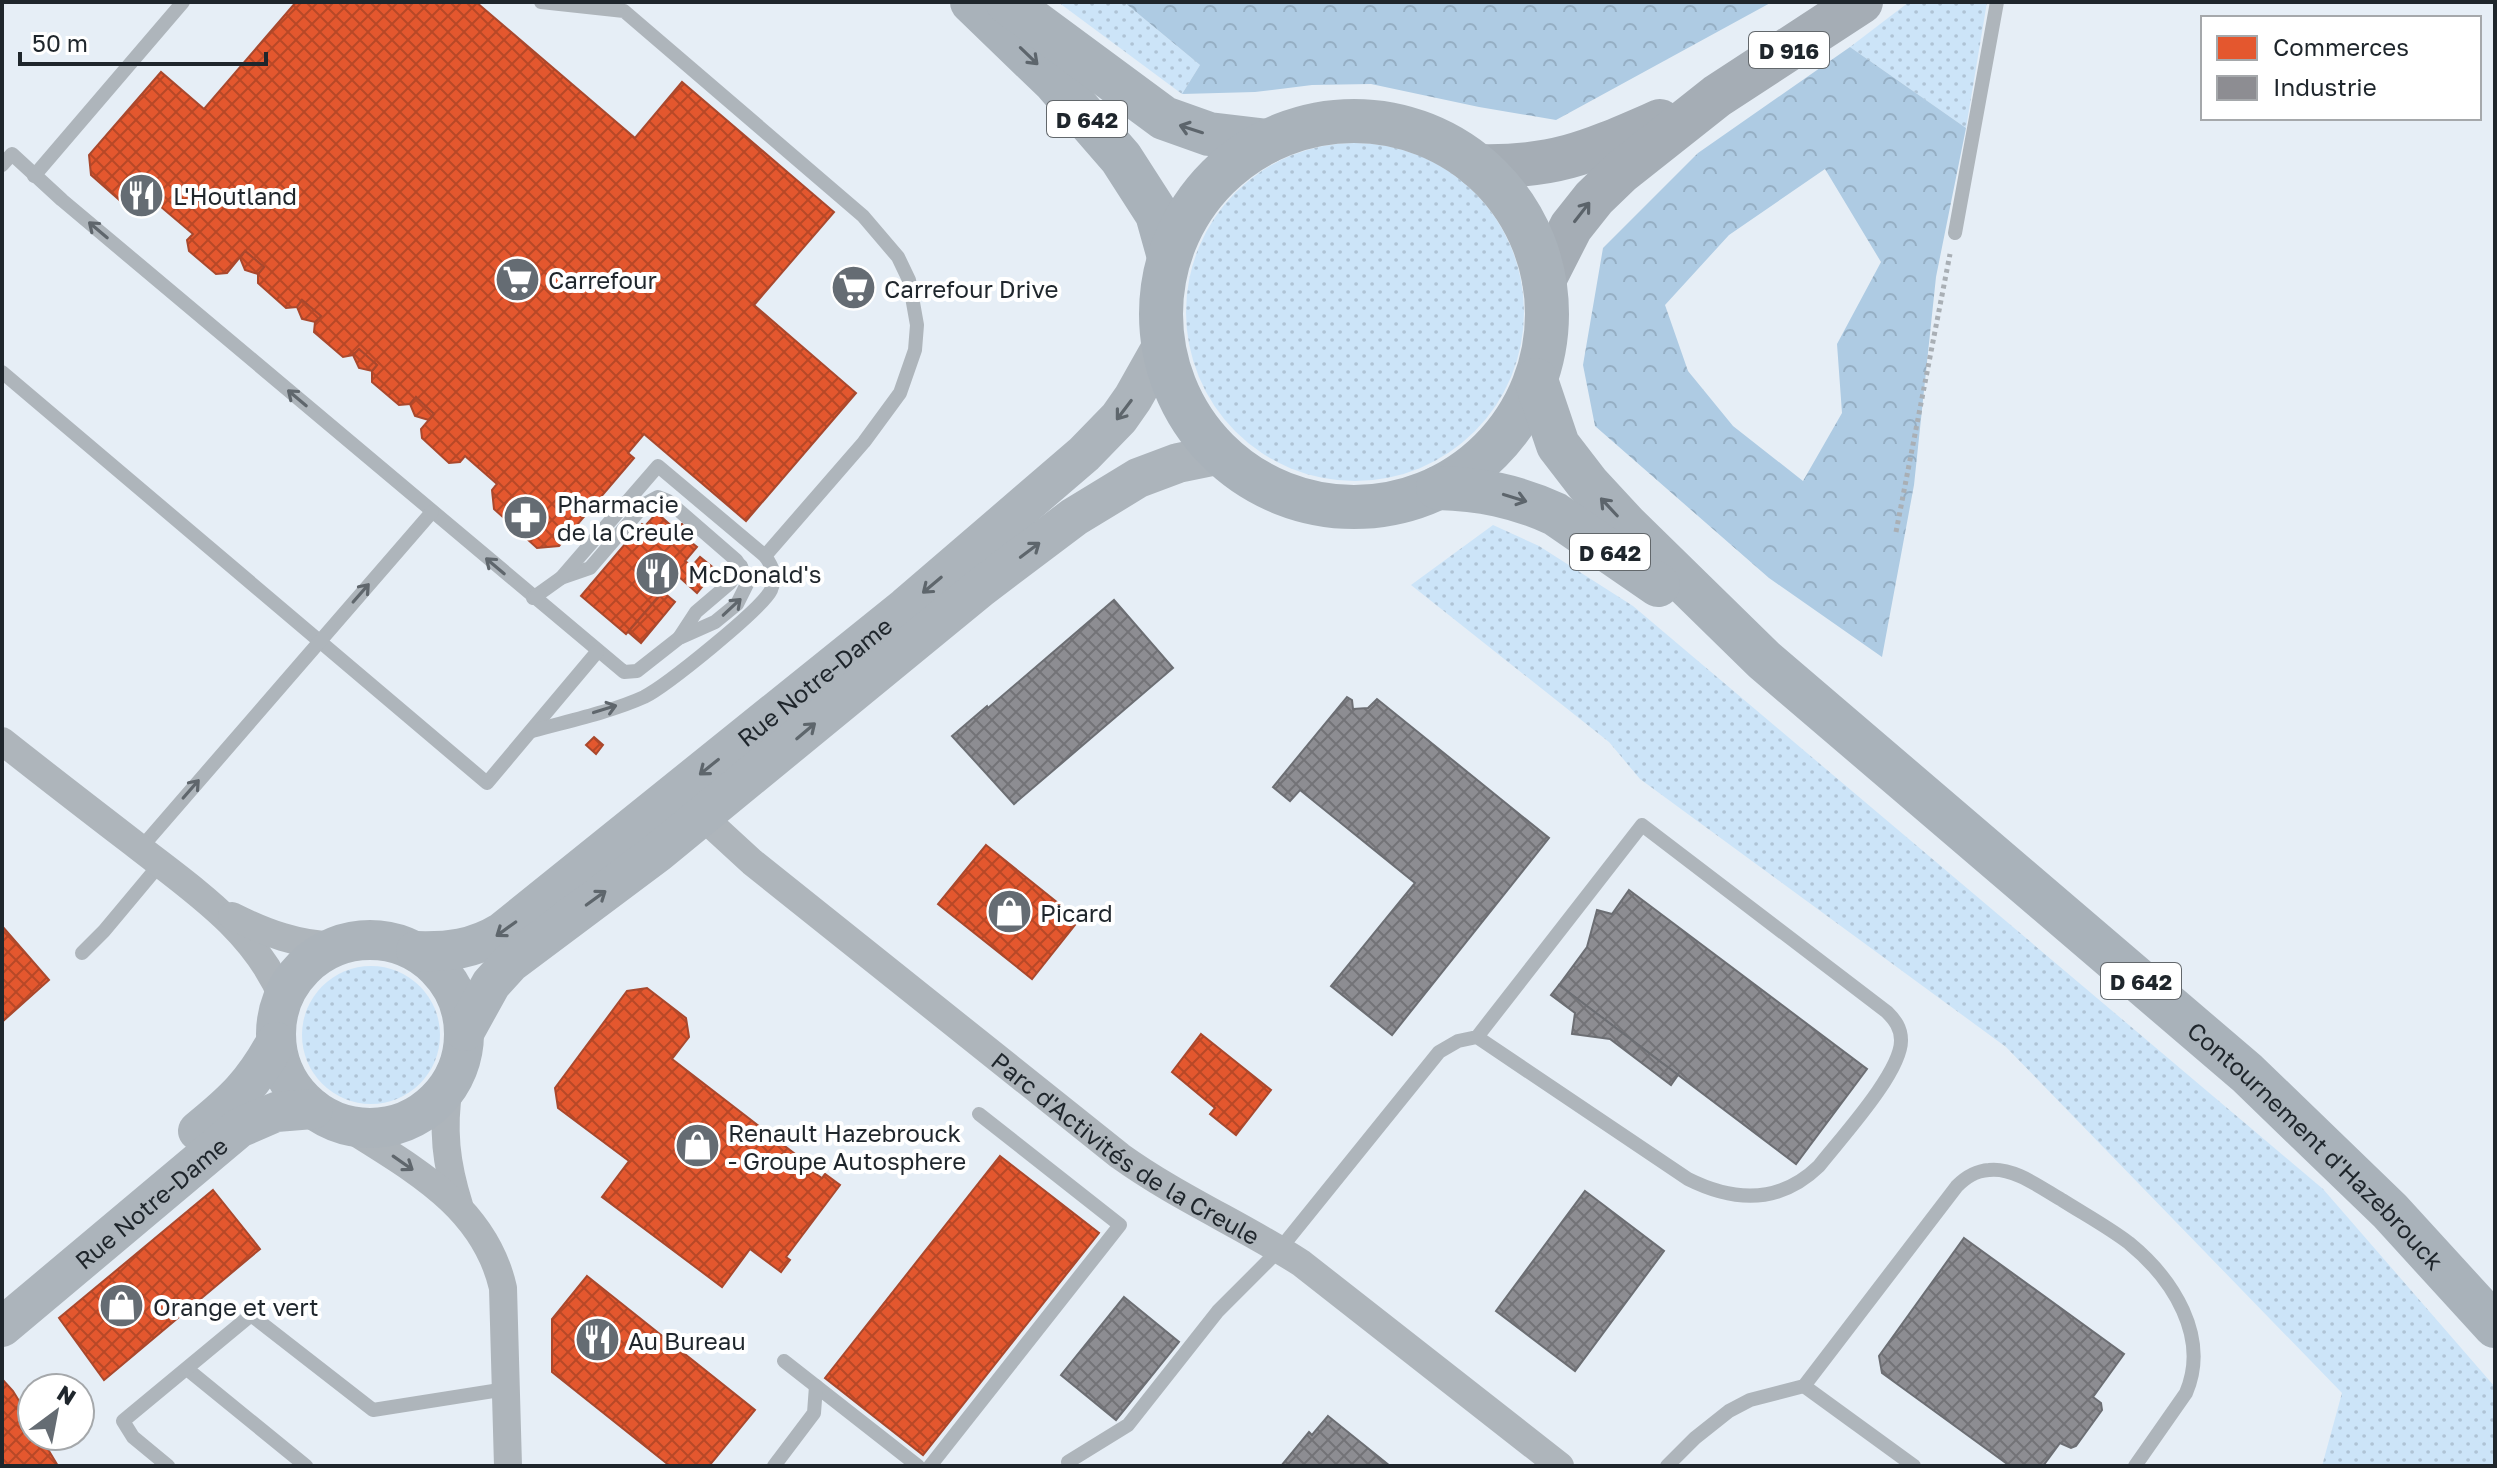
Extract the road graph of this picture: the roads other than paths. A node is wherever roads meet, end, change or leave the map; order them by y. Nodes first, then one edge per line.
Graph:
1 (183, 2) edge
2 (541, 2) edge
3 (972, 2) edge
4 (1007, 2) edge
5 (1861, 2) edge
6 (1997, 2) edge
7 (1717, 96) junction
8 (1268, 141) junction
9 (2, 165) edge
10 (1478, 166) junction
11 (34, 176) junction
12 (1955, 233) road end
13 (1169, 257) junction
14 (1544, 280) junction
15 (1164, 343) junction
16 (2, 372) edge
17 (1536, 380) junction
18 (1222, 454) junction
19 (1438, 488) junction
20 (432, 512) junction
21 (765, 556) junction
22 (561, 578) junction
23 (533, 598) junction
24 (319, 641) junction
25 (597, 652) junction
26 (1764, 660) junction
27 (530, 732) junction
28 (2, 741) edge
29 (703, 817) junction
30 (150, 856) junction
31 (214, 906) junction
32 (337, 946) junction
33 (416, 951) junction
34 (82, 953) dead end
35 (283, 999) junction
36 (465, 1031) junction
37 (1477, 1037) junction
38 (276, 1042) junction
39 (449, 1087) junction
40 (979, 1114) dead end
41 (329, 1117) junction
42 (459, 1205) junction
43 (1280, 1249) junction
44 (2, 1291) edge
45 (2495, 1326) edge
46 (2, 1327) edge
47 (784, 1361) dead end
48 (187, 1369) junction
49 (816, 1386) junction
50 (1804, 1386) junction
51 (506, 1389) junction
52 (1068, 1462) dead end
53 (777, 1465) edge
54 (168, 1466) edge
55 (306, 1466) edge
56 (508, 1466) edge
57 (918, 1466) edge
58 (930, 1466) edge
59 (1560, 1466) edge
60 (1667, 1466) edge
61 (1914, 1466) edge
62 (2135, 1466) edge

1 - 11 lane
2 - 21 lane
3 -> 13 highway, D 642
8 -> 4 highway, D 642
5 - 7 main road, D 916
6 - 12 lane
7 - 10 main road
14 -> 7 main road
8 - 10 highway
8 - 13 highway
9 - 11 lane
10 - 14 highway
20 -> 11 lane
13 - 15 highway
14 - 17 highway
15 - 18 highway
15 -> 33 main road, Rue Notre-Dame
16 - 24 lane
17 - 19 highway
26 -> 17 highway, Contournement d'Hazebrouck / D 642
18 - 19 highway
29 -> 18 main road, Rue Notre-Dame
19 -> 26 highway, Contournement d'Hazebrouck / D 642
23 -> 20 lane
24 -> 20 lane
21 - 22 lane
27 -> 21 lane
22 - 23 lane
22 - 25 lane
23 - 25 lane
24 - 27 lane
30 -> 24 lane
25 - 27 lane
26 - 45 highway, Contournement d'Hazebrouck / D 642
28 - 30 street
36 -> 29 main road, Rue Notre-Dame
29 - 43 street, Parc d'Activités de la Creule
30 - 31 street
30 - 34 lane
31 - 32 street
31 - 35 street
32 - 33 main road
32 - 35 main road
33 - 36 main road
35 - 38 main road
36 - 39 main road
37 - 37 lane
37 - 43 lane
38 - 41 main road
38 - 44 main road, Rue Notre-Dame
39 - 41 main road
39 - 42 street
40 - 58 lane
41 -> 42 street
41 - 46 main road, Rue Notre-Dame
42 - 51 street
43 - 52 lane
43 - 59 street, Parc d'Activités de la Creule
47 - 49 lane
48 - 51 lane
48 - 54 lane
48 - 55 lane
49 - 53 lane
49 - 57 lane
50 - 60 lane
50 - 61 lane
50 - 62 lane
51 - 56 street

